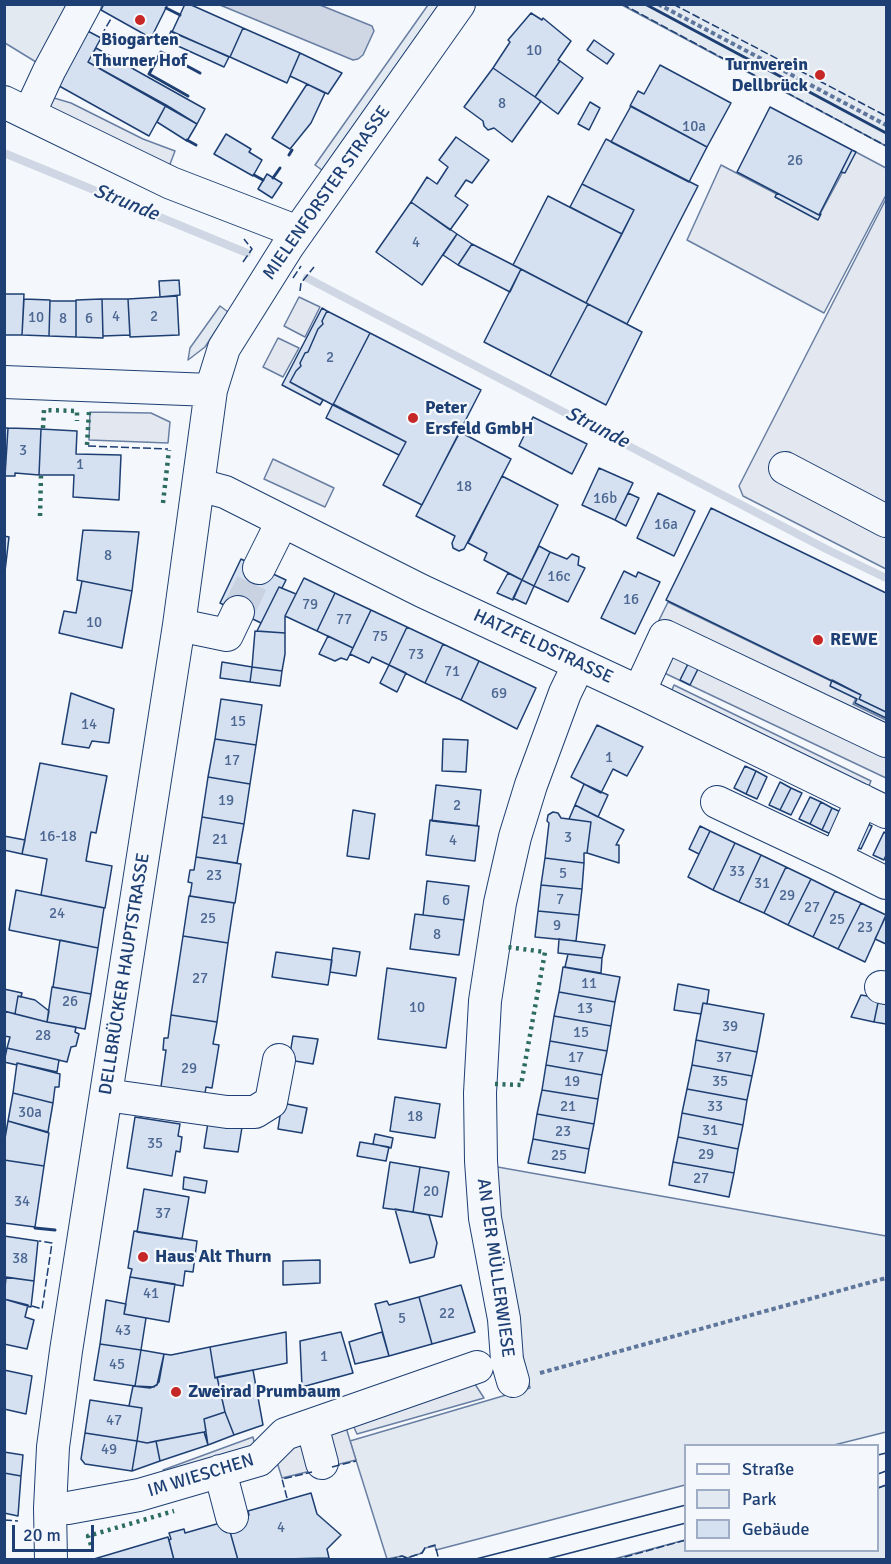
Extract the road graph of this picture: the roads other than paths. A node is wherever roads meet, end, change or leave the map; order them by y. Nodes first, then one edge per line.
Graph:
1 (85, 4) edge
2 (459, 4) edge
3 (17, 108) edge
4 (293, 239) junction
5 (4, 382) edge
6 (212, 390) junction
7 (785, 468) dead end
8 (199, 485) junction
9 (886, 521) edge
10 (282, 522) junction
11 (259, 568) tunnel mouth
12 (238, 612) tunnel mouth
13 (179, 625) junction
14 (579, 664) junction
15 (639, 692) junction
16 (886, 741) edge
17 (717, 802) dead end
18 (874, 806) edge
19 (836, 858) junction
20 (886, 883) edge
21 (279, 1060) dead end
22 (106, 1095) junction
23 (477, 1367) dead end
24 (513, 1381) road end
25 (312, 1425) junction
26 (322, 1463) dead end
27 (220, 1471) junction
28 (50, 1508) junction
29 (232, 1517) dead end
30 (51, 1560) edge

1 - 3 street
2 - 4 street, MIELENFORSTER STRASSE
3 - 4 street
4 - 6 street, MIELENFORSTER STRASSE
5 - 6 street
6 - 8 street, DELLBRÜCKER HAUPTSTRASSE
7 - 9 street
8 - 10 street, HATZFELDSTRASSE
8 - 13 street, DELLBRÜCKER HAUPTSTRASSE
10 - 11 street
10 - 14 street, HATZFELDSTRASSE
12 - 13 street
13 - 22 street, DELLBRÜCKER HAUPTSTRASSE
14 - 15 street, HATZFELDSTRASSE
14 - 24 street, AN DER MÜLLERWIESE
15 - 16 street
15 - 18 street, HATZFELDSTRASSE
17 - 19 street
18 - 19 street
19 - 20 street
21 - 22 street
22 - 28 street, DELLBRÜCKER HAUPTSTRASSE
23 - 25 street, IM WIESCHEN
25 - 26 street
25 - 27 street, IM WIESCHEN
27 - 28 street, IM WIESCHEN
27 - 29 street
28 - 30 street, DELLBRÜCKER HAUPTSTRASSE

